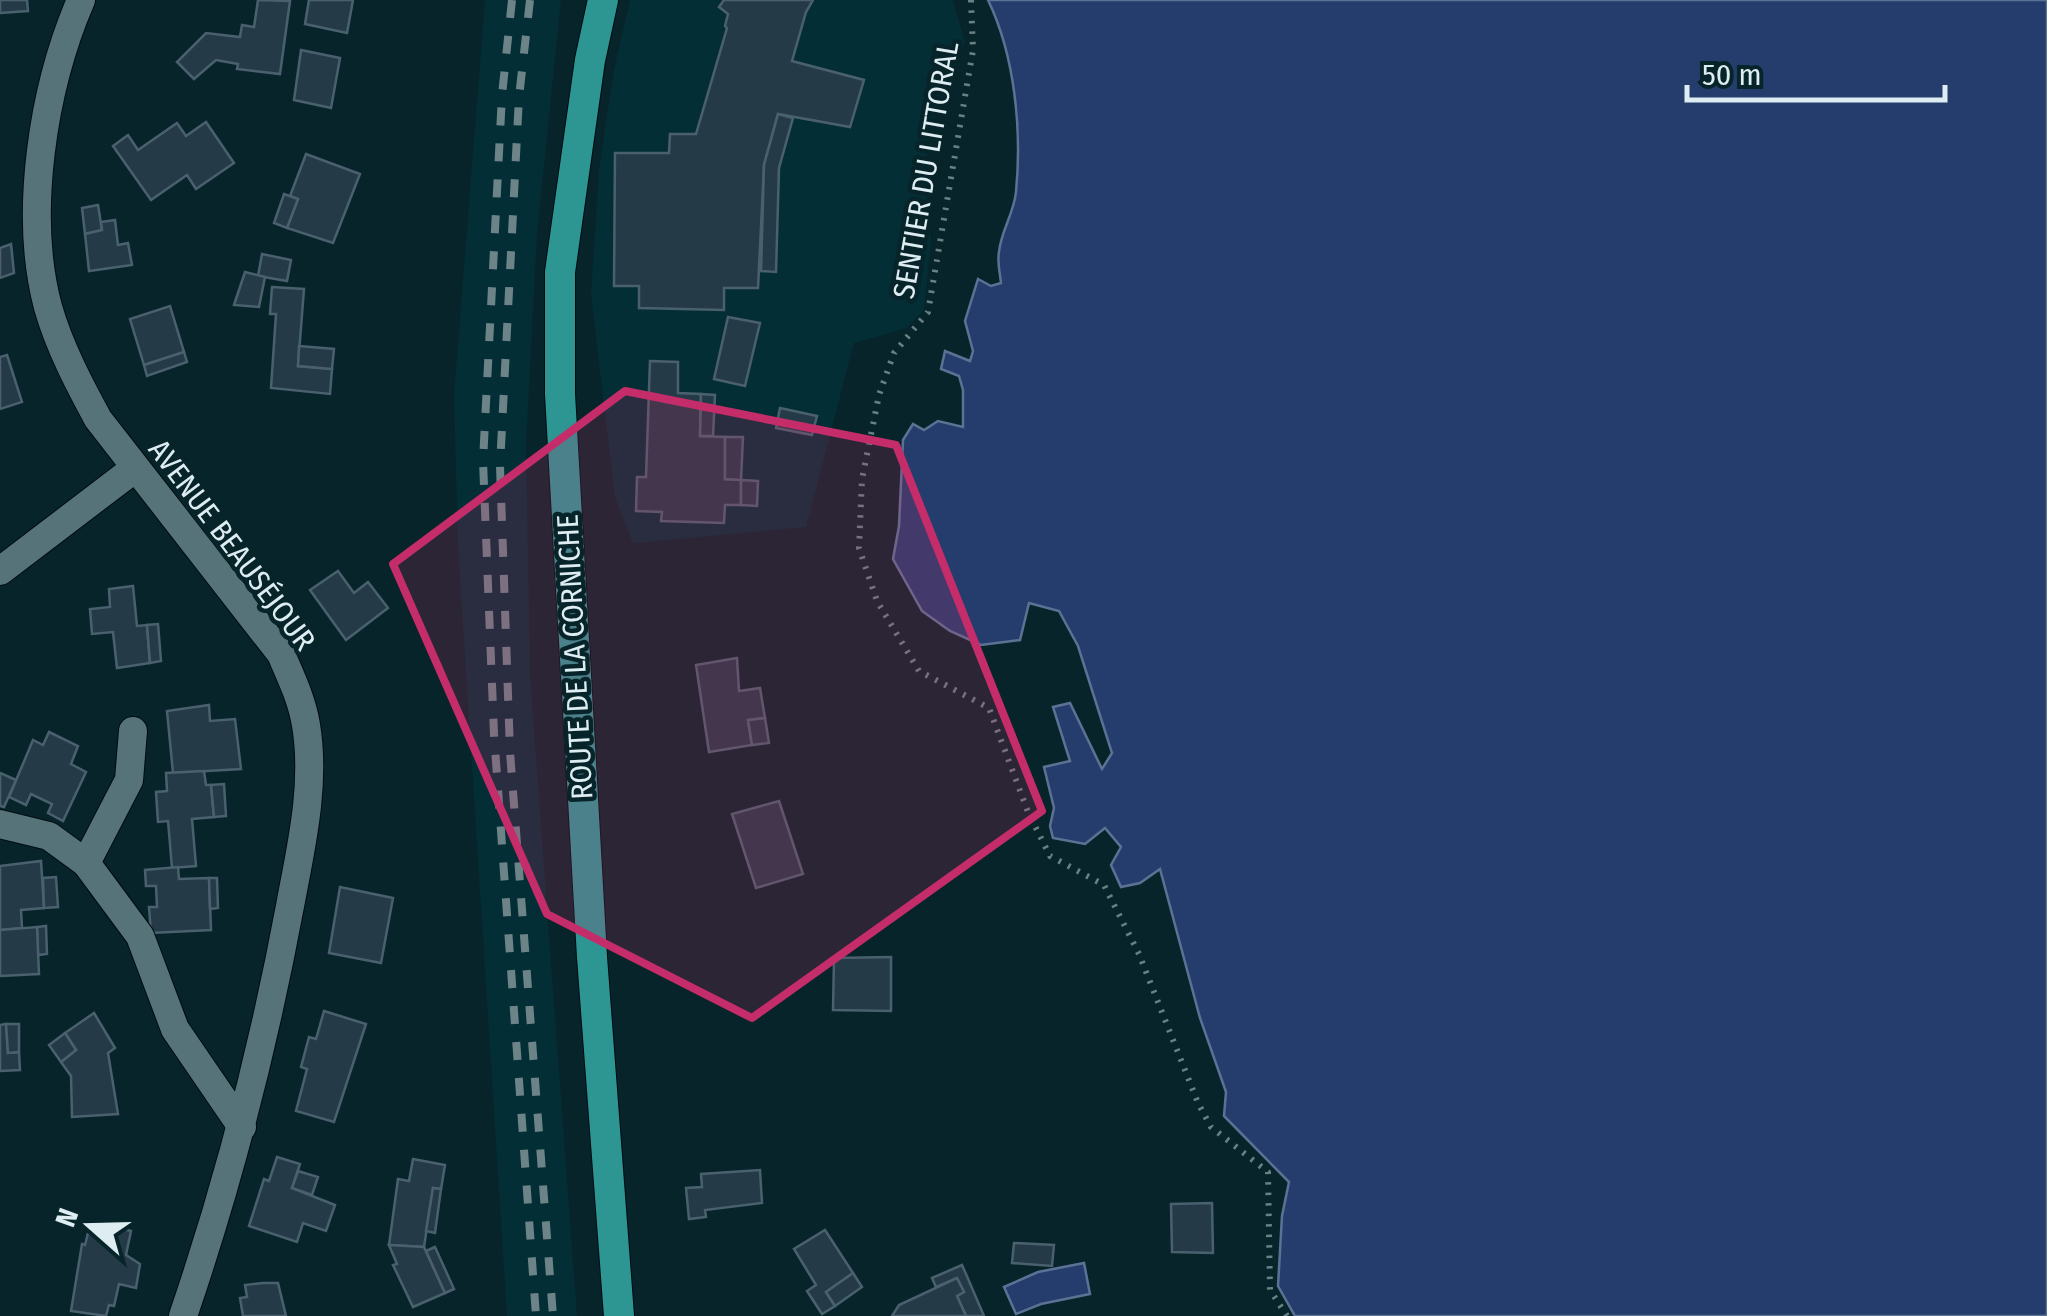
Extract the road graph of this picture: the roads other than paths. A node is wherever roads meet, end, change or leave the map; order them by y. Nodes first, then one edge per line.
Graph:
1 (80, 0) edge
2 (603, 0) edge
3 (134, 468) junction
4 (0, 572) edge
5 (133, 731) dead end
6 (0, 824) edge
7 (86, 863) junction
8 (242, 1127) junction
9 (183, 1316) edge
10 (619, 1316) edge

1 - 3 street, AVENUE BEAUSÉJOUR
2 - 10 main road, ROUTE DE LA CORNICHE
3 - 4 street
3 - 8 street, AVENUE BEAUSÉJOUR
5 - 7 street
6 - 7 street
7 - 8 street
8 - 9 street, AVENUE BEAUSÉJOUR

